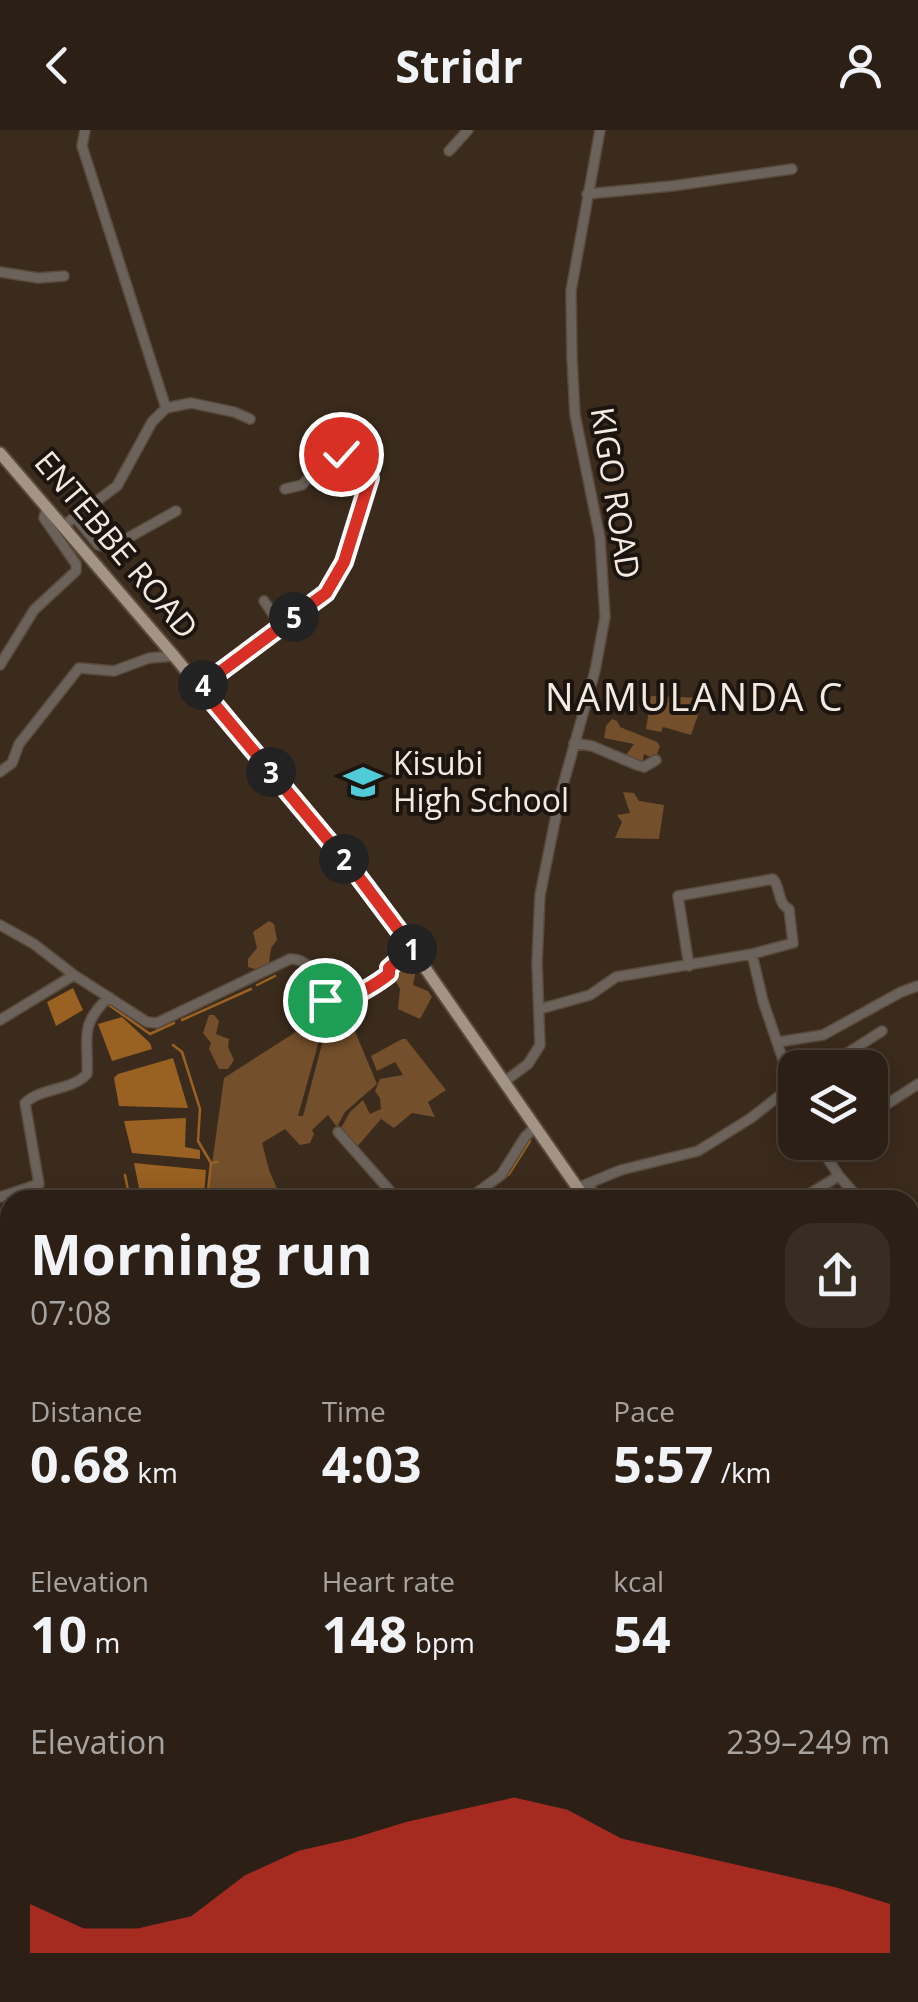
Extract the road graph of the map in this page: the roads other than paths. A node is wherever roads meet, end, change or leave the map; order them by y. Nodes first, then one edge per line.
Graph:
1 (85, 130) edge
2 (468, 130) edge
3 (600, 130) edge
4 (448, 152) dead end
5 (792, 169) dead end
6 (586, 194) junction
7 (0, 272) edge
8 (64, 276) dead end
9 (166, 408) junction
10 (250, 419) dead end
11 (0, 454) edge
12 (284, 489) dead end
13 (47, 506) junction
14 (176, 511) dead end
15 (75, 517) junction
16 (64, 526) junction
17 (264, 601) dead end
18 (280, 626) junction
19 (174, 656) junction
20 (0, 665) edge
21 (200, 687) junction
22 (574, 743) junction
23 (656, 760) dead end
24 (0, 772) edge
25 (0, 925) edge
26 (412, 948) junction
27 (752, 954) junction
28 (689, 966) junction
29 (74, 975) junction
30 (918, 986) edge
31 (109, 998) junction
32 (540, 1009) junction
33 (0, 1020) edge
34 (882, 1031) dead end
35 (778, 1042) junction
36 (781, 1050) edge
37 (852, 1050) edge
38 (504, 1082) junction
39 (918, 1084) edge
40 (778, 1099) edge
41 (888, 1103) edge
42 (536, 1127) junction
43 (338, 1132) dead end
44 (829, 1160) edge
45 (839, 1176) junction
46 (582, 1186) junction
47 (21, 1190) edge
48 (389, 1190) edge
49 (480, 1190) edge
50 (583, 1190) edge
51 (587, 1190) edge
52 (816, 1190) edge
53 (851, 1190) edge

1 - 9 street
2 - 4 street
3 - 6 street, KIGO ROAD
5 - 6 street
6 - 22 street, KIGO ROAD
7 - 8 street
9 - 10 street
9 - 15 street
11 - 13 main road, ENTEBBE ROAD
12 - 18 street
13 - 16 main road, ENTEBBE ROAD
13 - 20 street
14 - 15 street
15 - 16 street
16 - 19 main road, ENTEBBE ROAD
17 - 18 street
18 - 21 street
19 - 21 main road, ENTEBBE ROAD
19 - 24 street
21 - 26 main road, ENTEBBE ROAD
22 - 23 street
22 - 32 street, KIGO ROAD
25 - 29 street
26 - 31 street
26 - 38 main road, ENTEBBE ROAD
27 - 28 street
27 - 28 street
27 - 35 street
28 - 32 street
29 - 31 street
29 - 33 street
30 - 35 street
31 - 47 street
32 - 38 street, KIGO ROAD
34 - 37 street
35 - 36 street
38 - 42 main road, ENTEBBE ROAD
39 - 41 street
40 - 46 street
42 - 46 main road, ENTEBBE ROAD
42 - 49 street
43 - 48 street
44 - 45 street
45 - 52 street
45 - 53 street
46 - 50 main road, ENTEBBE ROAD
46 - 51 street

